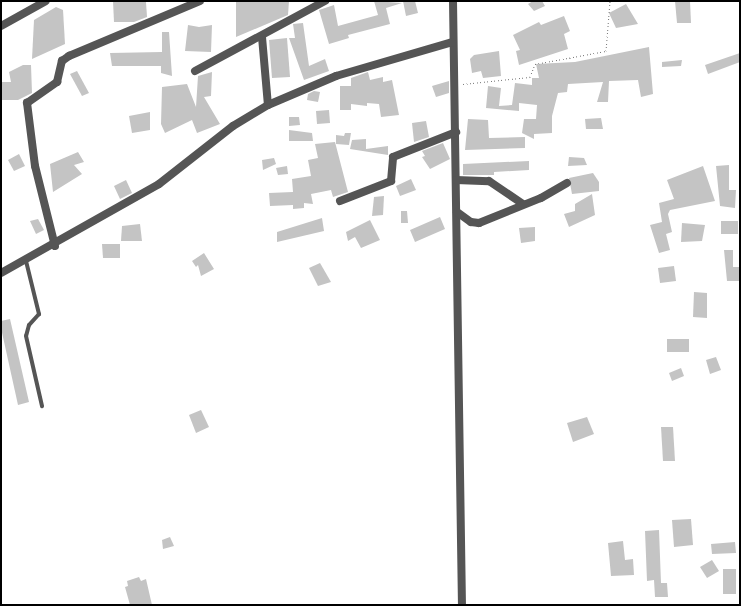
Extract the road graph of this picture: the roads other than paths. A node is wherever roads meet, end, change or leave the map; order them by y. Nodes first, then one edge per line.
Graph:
1 (46, 1) edge
2 (200, 1) edge
3 (325, 1) edge
4 (453, 1) edge
5 (1, 26) edge
6 (262, 37) junction
7 (452, 42) junction
8 (195, 70) dead end
9 (268, 105) junction
10 (456, 132) junction
11 (456, 180) junction
12 (567, 182) dead end
13 (340, 201) dead end
14 (523, 204) junction
15 (457, 212) junction
16 (55, 246) junction
17 (26, 261) junction
18 (1, 273) edge
19 (42, 406) dead end
20 (462, 605) edge

1 - 5 street
2 - 16 street
3 - 6 street
4 - 7 street
6 - 8 street
6 - 9 street
7 - 9 street
7 - 10 street
9 - 16 street
10 - 11 street
10 - 13 street
11 - 14 street
11 - 15 street
12 - 14 street
14 - 15 street
15 - 20 street
16 - 17 street
17 - 18 street
17 - 19 lane

